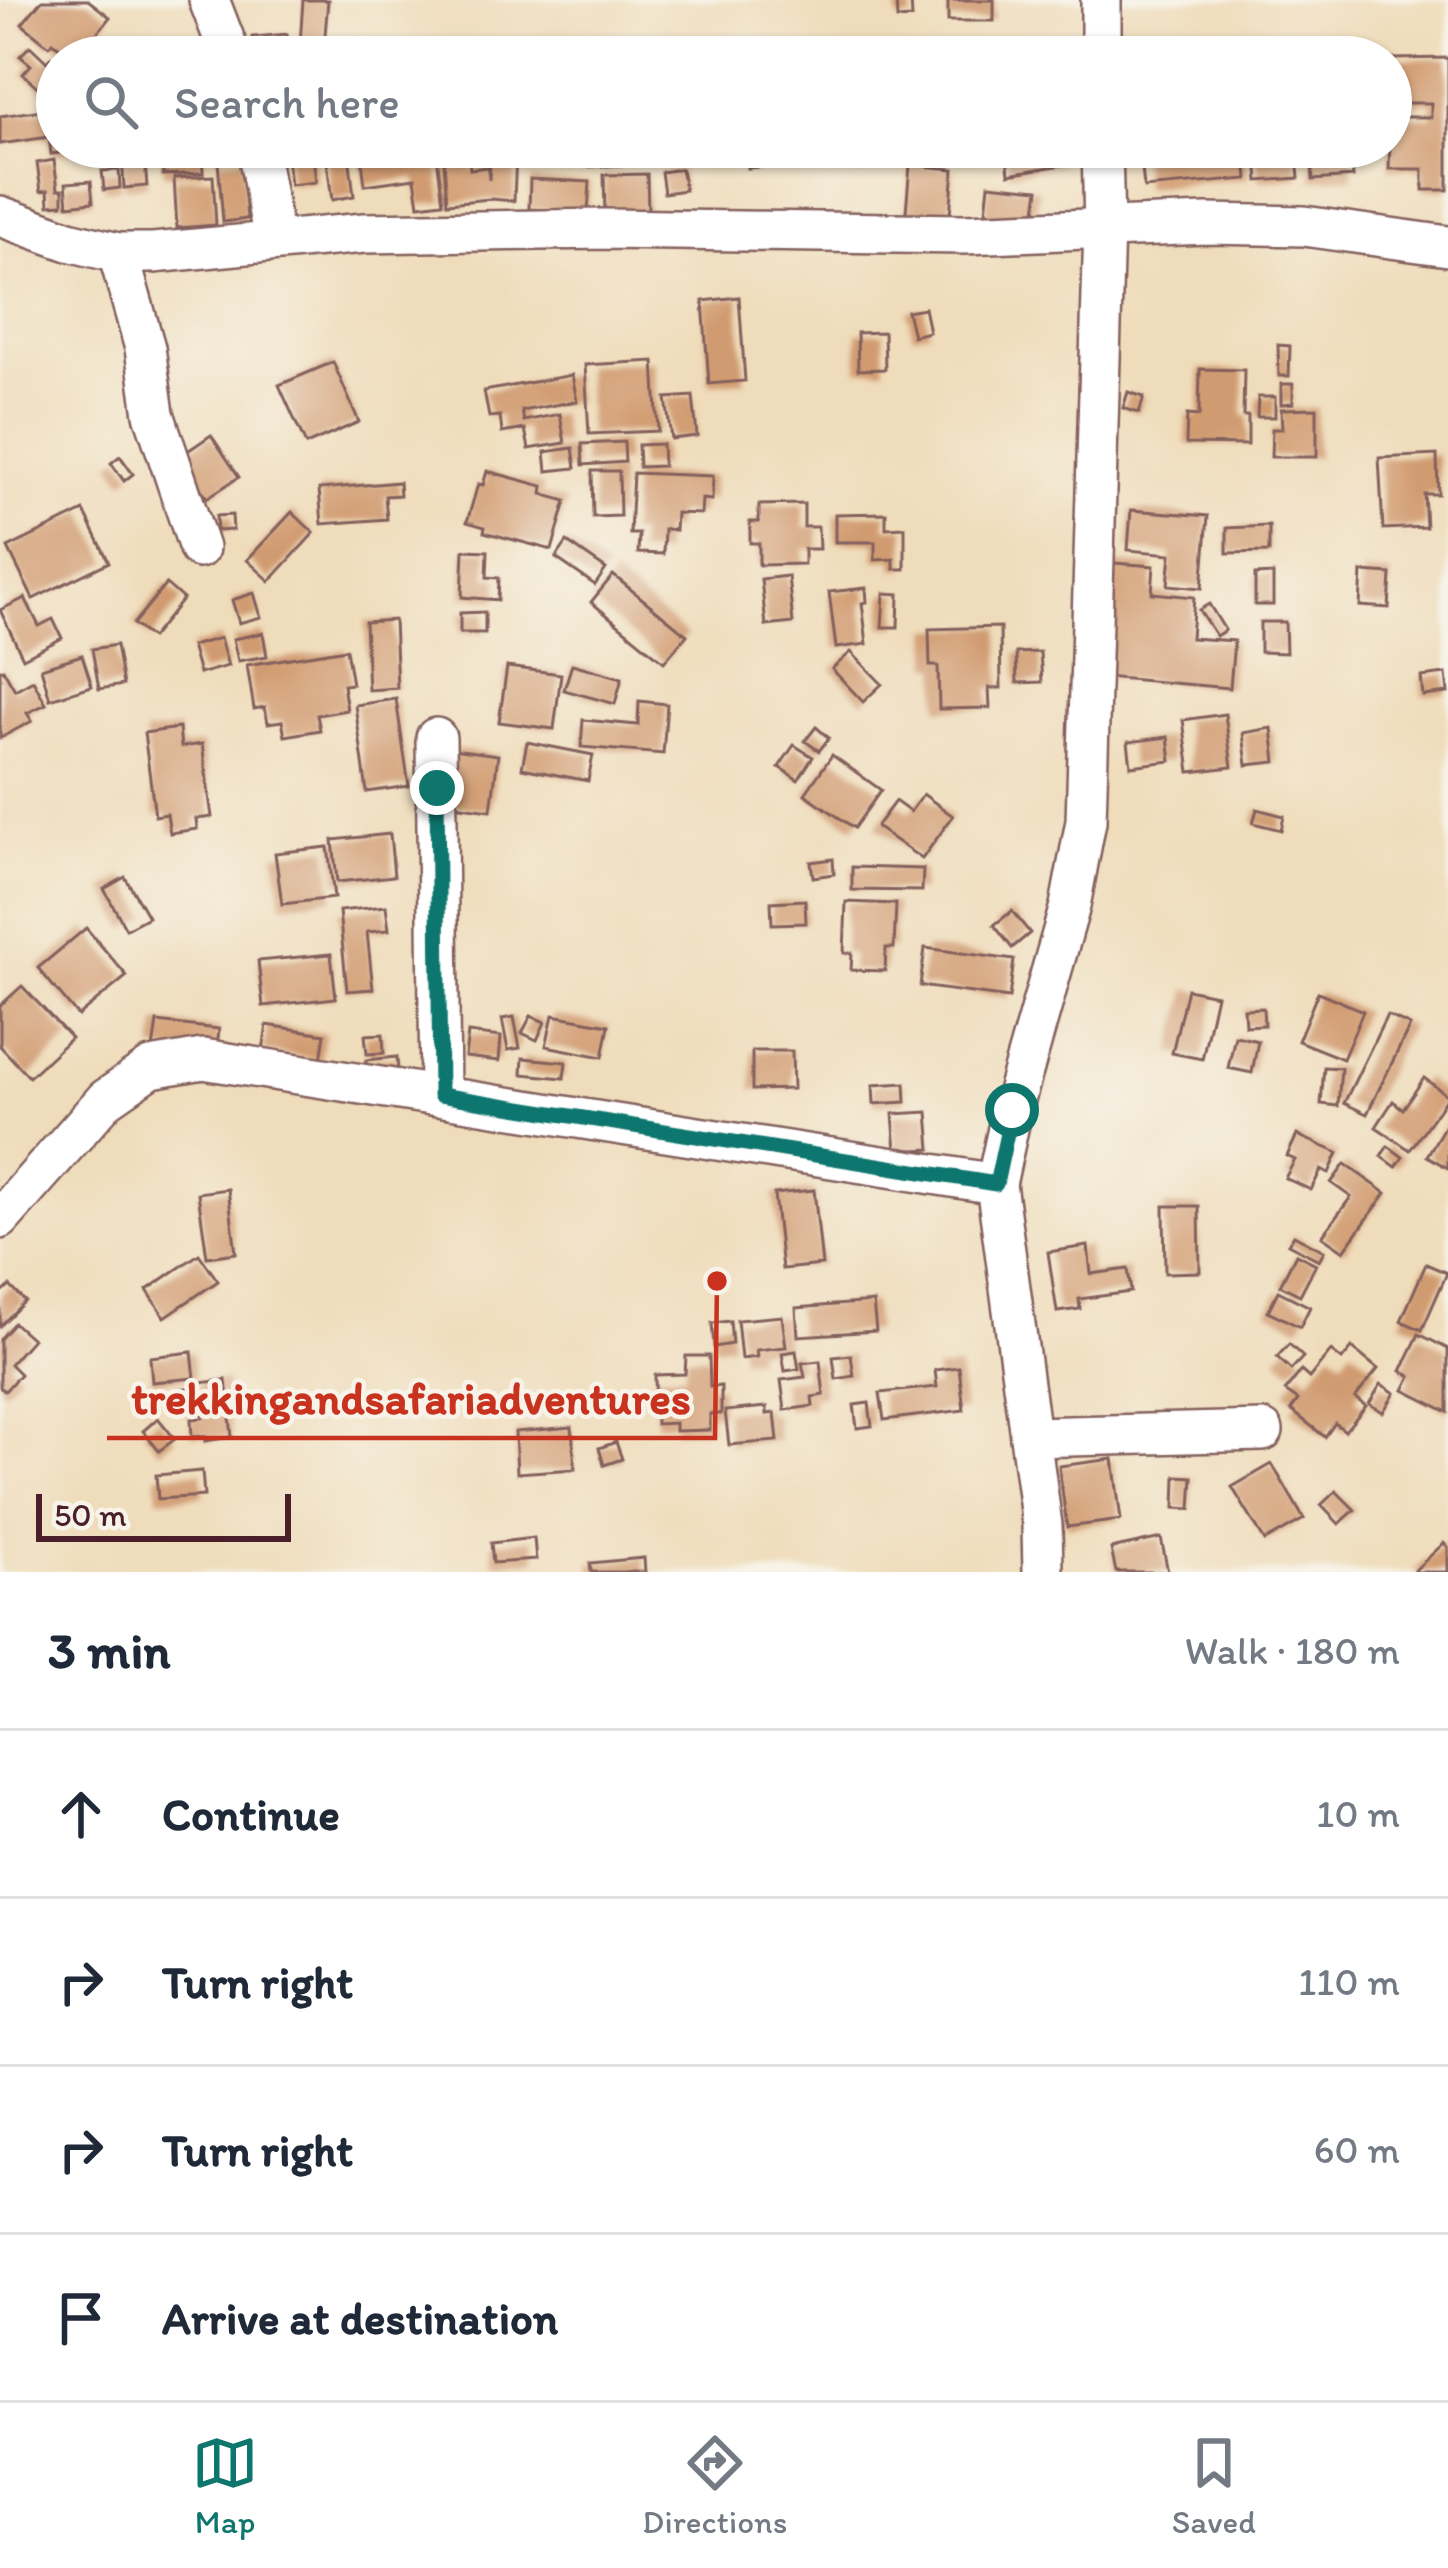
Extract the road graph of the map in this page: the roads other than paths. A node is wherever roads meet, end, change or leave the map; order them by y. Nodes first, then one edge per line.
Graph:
1 (209, 0) edge
2 (1101, 0) edge
3 (224, 36) edge
4 (1101, 36) edge
5 (261, 168) edge
6 (1103, 168) edge
7 (0, 216) edge
8 (1104, 227) junction
9 (274, 242) junction
10 (1448, 246) edge
11 (118, 253) junction
12 (199, 548) dead end
13 (436, 738) dead end
14 (440, 1095) junction
15 (996, 1184) junction
16 (0, 1219) edge
17 (1263, 1431) dead end
18 (1030, 1437) junction
19 (1043, 1572) edge

1 - 3 street
2 - 4 street
5 - 9 street
6 - 8 street
7 - 11 street
8 - 9 street
8 - 10 street
8 - 15 street
9 - 11 street
11 - 12 street
13 - 14 street
14 - 15 street
14 - 16 street
15 - 18 street
17 - 18 street
18 - 19 street

